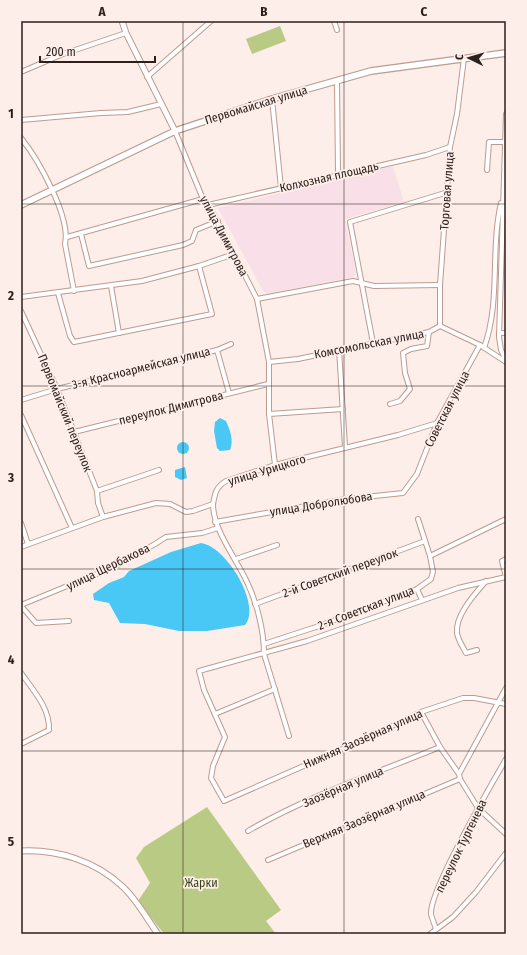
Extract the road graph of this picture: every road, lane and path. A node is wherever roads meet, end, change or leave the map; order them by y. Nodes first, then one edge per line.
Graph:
1 (122, 21) edge
2 (211, 21) edge
3 (334, 21) edge
4 (337, 30) dead end
5 (126, 33) junction
6 (506, 53) edge
7 (464, 57) junction
8 (21, 72) edge
9 (147, 77) junction
10 (337, 80) junction
11 (272, 99) junction
12 (161, 104) junction
13 (506, 114) edge
14 (21, 120) edge
15 (174, 131) junction
16 (21, 138) edge
17 (506, 141) edge
18 (450, 147) junction
19 (487, 170) dead end
20 (338, 174) junction
21 (281, 188) junction
22 (52, 190) junction
23 (448, 192) junction
24 (203, 199) junction
25 (504, 199) edge
26 (21, 205) edge
27 (208, 205) junction
28 (218, 221) junction
29 (81, 234) junction
30 (67, 237) junction
31 (234, 254) junction
32 (199, 266) junction
33 (362, 284) junction
34 (440, 285) junction
35 (111, 286) junction
36 (74, 291) junction
37 (58, 293) junction
38 (21, 297) edge
39 (257, 299) junction
40 (21, 311) edge
41 (440, 326) junction
42 (430, 332) junction
43 (119, 333) junction
44 (499, 333) junction
45 (506, 333) edge
46 (373, 343) junction
47 (231, 344) dead end
48 (480, 345) junction
49 (484, 348) junction
50 (339, 349) junction
51 (217, 350) junction
52 (506, 361) edge
53 (270, 362) junction
54 (268, 384) junction
55 (57, 389) junction
56 (229, 393) junction
57 (21, 400) edge
58 (390, 404) dead end
59 (343, 409) junction
60 (269, 414) junction
61 (21, 416) edge
62 (437, 424) junction
63 (74, 432) junction
64 (345, 447) junction
65 (275, 465) junction
66 (159, 470) dead end
67 (417, 474) joint
68 (97, 491) junction
69 (213, 504) junction
70 (103, 517) junction
71 (418, 519) dead end
72 (506, 519) edge
73 (215, 522) junction
74 (21, 523) edge
75 (72, 528) junction
76 (218, 528) junction
77 (424, 541) junction
78 (28, 544) junction
79 (277, 545) dead end
80 (21, 546) edge
81 (430, 556) junction
82 (236, 559) junction
83 (506, 560) edge
84 (506, 577) edge
85 (486, 581) junction
86 (417, 589) junction
87 (422, 600) junction
88 (255, 604) junction
89 (21, 606) edge
90 (69, 621) dead end
91 (264, 644) junction
92 (477, 650) dead end
93 (264, 654) junction
94 (21, 673) edge
95 (506, 688) edge
96 (275, 689) junction
97 (499, 702) junction
98 (506, 704) edge
99 (421, 712) junction
100 (215, 714) junction
101 (289, 736) dead end
102 (21, 744) edge
103 (440, 747) junction
104 (506, 759) edge
105 (460, 776) junction
106 (478, 808) junction
107 (248, 831) dead end
108 (506, 834) edge
109 (21, 851) edge
110 (506, 853) edge
111 (268, 860) dead end
112 (436, 929) junction
113 (158, 934) edge
114 (430, 934) edge

1 - 5 street, улица Димитрова
2 - 9 street
3 - 4 street
5 - 8 street
5 - 9 street, улица Димитрова
6 - 7 main road, Первомайская улица
7 - 10 main road, Первомайская улица
7 - 18 street, Торговая улица
9 - 12 street, улица Димитрова
10 - 11 main road, Первомайская улица
10 - 20 street
11 - 15 main road, Первомайская улица
11 - 21 street
12 - 14 street
12 - 15 street, улица Димитрова
13 - 17 street
15 - 22 main road, Первомайская улица
15 - 24 street, улица Димитрова
16 - 22 street
17 - 19 street
17 - 25 street
18 - 20 street, Колхозная площадь
18 - 23 street, Торговая улица
20 - 21 street, Колхозная площадь
21 - 27 street, Колхозная площадь
22 - 26 main road, Первомайская улица
22 - 30 street
23 - 33 street
23 - 34 street, Торговая улица
24 - 27 street, улица Димитрова
24 - 29 street
25 - 44 street
25 - 49 street
27 - 28 street, улица Димитрова
28 - 29 street
28 - 31 street, улица Димитрова
29 - 30 street
30 - 36 street
31 - 32 street
31 - 39 street, улица Димитрова
32 - 35 street
32 - 43 street
33 - 34 street
33 - 39 street
33 - 46 street
34 - 41 street, Торговая улица
35 - 36 street
35 - 43 street
36 - 37 street
37 - 38 street
37 - 43 street
39 - 53 street, улица Димитрова
40 - 55 street, Первомайский переулок
41 - 42 street, Комсомольская улица
41 - 48 street, Комсомольская улица
42 - 46 street, Комсомольская улица
42 - 58 street
44 - 45 street
44 - 52 street
46 - 50 street, Комсомольская улица
47 - 51 street
48 - 49 street, Комсомольская улица
48 - 62 street, Советская улица
49 - 52 street, Комсомольская улица
50 - 53 street, Комсомольская улица
50 - 59 street
51 - 55 street, 3-я Красноармейская улица
51 - 56 street, 3-я Красноармейская улица
53 - 54 street, улица Димитрова
54 - 56 street, переулок Димитрова
54 - 60 street, улица Димитрова
55 - 57 street, 3-я Красноармейская улица
55 - 63 street, Первомайский переулок
56 - 63 street, переулок Димитрова
59 - 60 street
59 - 64 street
60 - 65 street, улица Димитрова
61 - 75 street
62 - 64 street, улица Урицкого
62 - 67 street, Советская улица
63 - 68 street, Первомайский переулок
64 - 65 street, улица Урицкого
65 - 69 street, улица Урицкого
66 - 68 street
67 - 73 street, улица Добролюбова
68 - 70 street, Первомайский переулок
69 - 70 street
69 - 73 street
70 - 75 street
71 - 77 street
72 - 81 street
73 - 76 street
74 - 78 street
75 - 78 street
76 - 82 street
76 - 89 street, улица Щербакова
77 - 81 street
77 - 88 street, 2-й Советский переулок
78 - 80 street
79 - 82 street
81 - 86 street, 2-я Советская улица
82 - 88 street
83 - 84 street
84 - 85 street
85 - 87 street
85 - 92 street
86 - 87 street
86 - 91 street, 2-я Советская улица
87 - 93 street
88 - 91 street
89 - 90 street
91 - 93 street
93 - 96 street
93 - 100 street
94 - 102 street
95 - 97 street
96 - 100 street
96 - 101 street
97 - 98 street, Нижняя Заозёрная улица
97 - 99 street, Нижняя Заозёрная улица
97 - 105 street
99 - 100 street, Нижняя Заозёрная улица
99 - 103 street
103 - 105 street
103 - 107 street, Заозёрная улица
104 - 106 street, переулок Тургенева
105 - 106 street
105 - 111 street, Верхняя Заозёрная улица
106 - 108 street
106 - 112 street, переулок Тургенева
109 - 113 street
110 - 112 street
112 - 114 street

